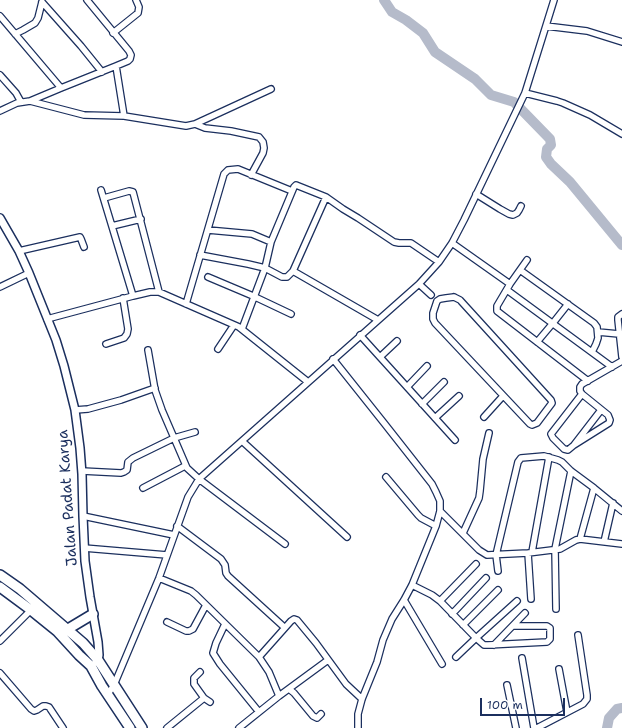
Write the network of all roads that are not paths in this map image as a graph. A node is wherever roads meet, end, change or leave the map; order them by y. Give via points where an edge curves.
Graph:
1 (87, 0) edge
2 (136, 0) edge
3 (554, 0) edge
4 (0, 16) edge
5 (546, 26) junction
6 (114, 33) junction
7 (15, 34) junction
8 (622, 42) edge
9 (116, 66) junction
10 (102, 72) junction
11 (0, 75) edge
12 (61, 88) junction
13 (271, 89) dead end
14 (524, 95) junction
15 (30, 101) junction
16 (21, 102) junction
17 (0, 111) edge
18 (124, 116) junction
19 (195, 124) junction
20 (622, 134) edge
21 (251, 175) junction
22 (101, 190) dead end
23 (292, 191) junction
24 (476, 194) junction
25 (326, 197) junction
26 (104, 198) junction
27 (521, 206) dead end
28 (0, 218) edge
29 (141, 219) junction
30 (112, 226) junction
31 (208, 230) junction
32 (271, 242) junction
33 (452, 243) junction
34 (84, 247) dead end
35 (19, 251) junction
36 (200, 255) junction
37 (527, 260) dead end
38 (439, 262) junction
39 (265, 268) junction
40 (520, 270) junction
41 (293, 271) junction
42 (29, 273) junction
43 (208, 277) dead end
44 (419, 284) junction
45 (0, 287) edge
46 (509, 287) junction
47 (159, 292) junction
48 (133, 296) junction
49 (253, 296) junction
50 (124, 298) junction
51 (434, 298) junction
52 (186, 304) junction
53 (568, 304) junction
54 (291, 314) dead end
55 (622, 314) edge
56 (47, 320) junction
57 (378, 320) junction
58 (553, 324) junction
59 (234, 325) junction
60 (242, 329) junction
61 (598, 332) junction
62 (619, 334) junction
63 (360, 335) junction
64 (397, 341) dead end
65 (536, 342) junction
66 (106, 344) dead end
67 (218, 349) dead end
68 (148, 350) dead end
69 (592, 352) junction
70 (380, 357) junction
71 (622, 357) edge
72 (333, 359) junction
73 (622, 361) edge
74 (427, 366) dead end
75 (612, 367) junction
76 (588, 381) junction
77 (308, 382) junction
78 (444, 382) dead end
79 (407, 387) junction
80 (155, 388) junction
81 (582, 394) junction
82 (459, 396) dead end
83 (503, 396) junction
84 (422, 404) junction
85 (75, 410) junction
86 (601, 410) junction
87 (484, 417) dead end
88 (435, 418) junction
89 (195, 432) dead end
90 (489, 433) dead end
91 (174, 438) junction
92 (455, 440) dead end
93 (242, 441) junction
94 (574, 445) junction
95 (549, 457) junction
96 (185, 466) junction
97 (571, 470) junction
98 (82, 471) junction
99 (386, 477) dead end
100 (199, 479) junction
101 (143, 488) dead end
102 (594, 488) junction
103 (612, 503) junction
104 (440, 511) junction
105 (622, 511) edge
106 (83, 516) junction
107 (177, 526) junction
108 (436, 526) junction
109 (463, 533) junction
110 (174, 534) junction
111 (347, 537) dead end
112 (580, 539) junction
113 (604, 542) junction
114 (286, 544) dead end
115 (622, 544) edge
116 (84, 548) junction
117 (555, 549) junction
118 (530, 553) junction
119 (167, 555) junction
120 (496, 555) junction
121 (476, 564) dead end
122 (498, 571) dead end
123 (0, 575) edge
124 (158, 578) junction
125 (486, 578) dead end
126 (412, 585) junction
127 (0, 587) edge
128 (498, 590) dead end
129 (404, 600) junction
130 (531, 600) dead end
131 (440, 601) junction
132 (517, 601) dead end
133 (206, 605) junction
134 (556, 609) dead end
135 (31, 610) junction
136 (525, 613) dead end
137 (93, 614) junction
138 (452, 614) junction
139 (167, 622) dead end
140 (225, 624) junction
141 (463, 625) junction
142 (512, 626) junction
143 (284, 628) junction
144 (63, 632) junction
145 (578, 635) dead end
146 (476, 638) junction
147 (0, 641) edge
148 (494, 645) junction
149 (259, 657) junction
150 (456, 657) dead end
151 (522, 658) dead end
152 (328, 660) junction
153 (95, 663) junction
154 (442, 664) dead end
155 (559, 669) dead end
156 (200, 672) dead end
157 (0, 673) edge
158 (506, 685) dead end
159 (114, 686) junction
160 (289, 689) junction
161 (108, 694) junction
162 (279, 696) junction
163 (204, 698) junction
164 (362, 698) junction
165 (210, 702) dead end
166 (259, 712) junction
167 (567, 712) junction
168 (321, 714) dead end
169 (63, 728) edge
170 (130, 728) edge
171 (142, 728) edge
172 (167, 728) edge
173 (239, 728) edge
174 (358, 728) edge
175 (516, 728) edge
176 (538, 728) edge

1 - 6 street
2 - 6 street via 138,13
3 - 5 street
4 - 7 street
5 - 8 street via 587,32
5 - 14 street
6 - 9 street via 130,55 128,61
7 - 10 street via 35,23 42,2
7 - 12 street
9 - 10 street
9 - 18 street
10 - 12 street
11 - 16 street
12 - 15 street
13 - 19 street
14 - 20 street via 563,103
14 - 24 street
15 - 16 street
15 - 18 street via 84,115
16 - 17 street
18 - 19 street via 182,126
19 - 21 street via 259,137 263,142 263,153
21 - 23 street
21 - 31 street via 238,169 228,170 224,174
22 - 26 street
23 - 25 street via 298,186
23 - 32 street
24 - 27 street via 509,214 517,213
24 - 33 street
25 - 38 street via 394,242 408,242
25 - 41 street
26 - 29 street via 131,191 135,195
26 - 30 street
28 - 35 street, Jalan Padat Karya
29 - 30 street
29 - 47 street
30 - 48 street
31 - 32 street via 252,234
31 - 36 street
32 - 39 street
33 - 38 street
33 - 46 street
34 - 35 street via 80,237
35 - 42 street, Jalan Padat Karya
36 - 39 street
36 - 52 street
37 - 40 street
38 - 44 street
39 - 41 street via 285,278
39 - 49 street
40 - 46 street
40 - 53 street
41 - 57 street
42 - 45 street
42 - 56 street, Jalan Padat Karya
43 - 49 street
44 - 51 street
44 - 57 street
46 - 58 street
46 - 65 street via 497,306 497,311
47 - 48 street
47 - 52 street
48 - 50 street
49 - 54 street
49 - 60 street
50 - 56 street
50 - 66 street via 127,334 124,338
51 - 83 street via 435,323
51 - 83 street via 454,297 460,300 552,402 537,423 532,425
52 - 59 street
53 - 58 street
53 - 61 street via 594,322
55 - 62 street via 618,317
56 - 85 street, Jalan Padat Karya via 60,352
57 - 63 street
58 - 65 street
58 - 69 street
59 - 60 street
59 - 67 street
60 - 77 street
61 - 62 street
61 - 69 street
62 - 71 street
63 - 70 street
63 - 72 street
64 - 70 street
65 - 76 street
68 - 80 street
69 - 75 street
70 - 79 street
72 - 77 street
72 - 104 street via 432,484 440,501
73 - 75 street
74 - 79 street
75 - 76 street
76 - 81 street via 580,387
77 - 93 street
78 - 84 street
79 - 84 street
80 - 85 street via 121,400
80 - 91 street
81 - 86 street
81 - 94 street via 551,434 564,449 568,450
82 - 88 street
83 - 87 street
84 - 88 street
85 - 98 street, Jalan Padat Karya
86 - 94 street
86 - 94 street via 610,418 609,422
88 - 92 street
89 - 91 street
90 - 109 street via 479,498
91 - 96 street
91 - 98 street via 130,460 124,472
93 - 100 street
93 - 111 street
95 - 97 street via 560,461
95 - 118 street
95 - 120 street via 519,460
96 - 100 street
96 - 101 street
97 - 102 street
97 - 117 street
98 - 106 street, Jalan Padat Karya
99 - 108 street via 421,518
100 - 107 street via 188,497
100 - 114 street
102 - 103 street
102 - 112 street
103 - 105 street
103 - 113 street
104 - 108 street
104 - 109 street
106 - 110 street
106 - 116 street, Jalan Padat Karya
107 - 110 street
107 - 143 street via 221,559 228,576
108 - 126 street
109 - 120 street via 483,553
110 - 119 street
112 - 113 street
112 - 117 street
113 - 115 street
116 - 119 street
116 - 137 street, Jalan Padat Karya
117 - 118 street
117 - 134 street
118 - 120 street
118 - 130 street
119 - 124 street
120 - 122 street
121 - 131 street
123 - 144 main road via 20,589
124 - 133 street via 191,591
124 - 159 street
125 - 138 street
126 - 129 street
126 - 131 street
127 - 135 main road
128 - 141 street
129 - 154 street
129 - 164 street via 383,640
131 - 138 street
132 - 146 street
133 - 139 street via 190,631
133 - 140 street
135 - 144 main road
135 - 147 street
136 - 142 street
137 - 144 main road
137 - 153 street, Jalan Padat Karya via 99,655
138 - 141 street
140 - 149 street
140 - 166 street via 213,653
141 - 146 street
142 - 148 street
142 - 148 street via 547,626 550,628 550,639 547,642
143 - 149 street
143 - 152 street via 294,619 300,622
144 - 153 main road via 79,655
145 - 167 street via 587,699 583,704
146 - 148 street via 484,645
146 - 150 street
149 - 162 street via 269,672
151 - 176 street
152 - 160 street
152 - 164 street via 346,684
153 - 159 main road
153 - 161 main road
155 - 167 street
156 - 163 street via 194,678 194,684
157 - 169 street via 31,709 48,707
158 - 175 street
159 - 161 street
159 - 171 main road
160 - 162 street
160 - 168 street via 313,716 317,718
161 - 170 main road
162 - 166 street
163 - 165 street
163 - 172 street
164 - 174 street
166 - 173 street
167 - 176 street

